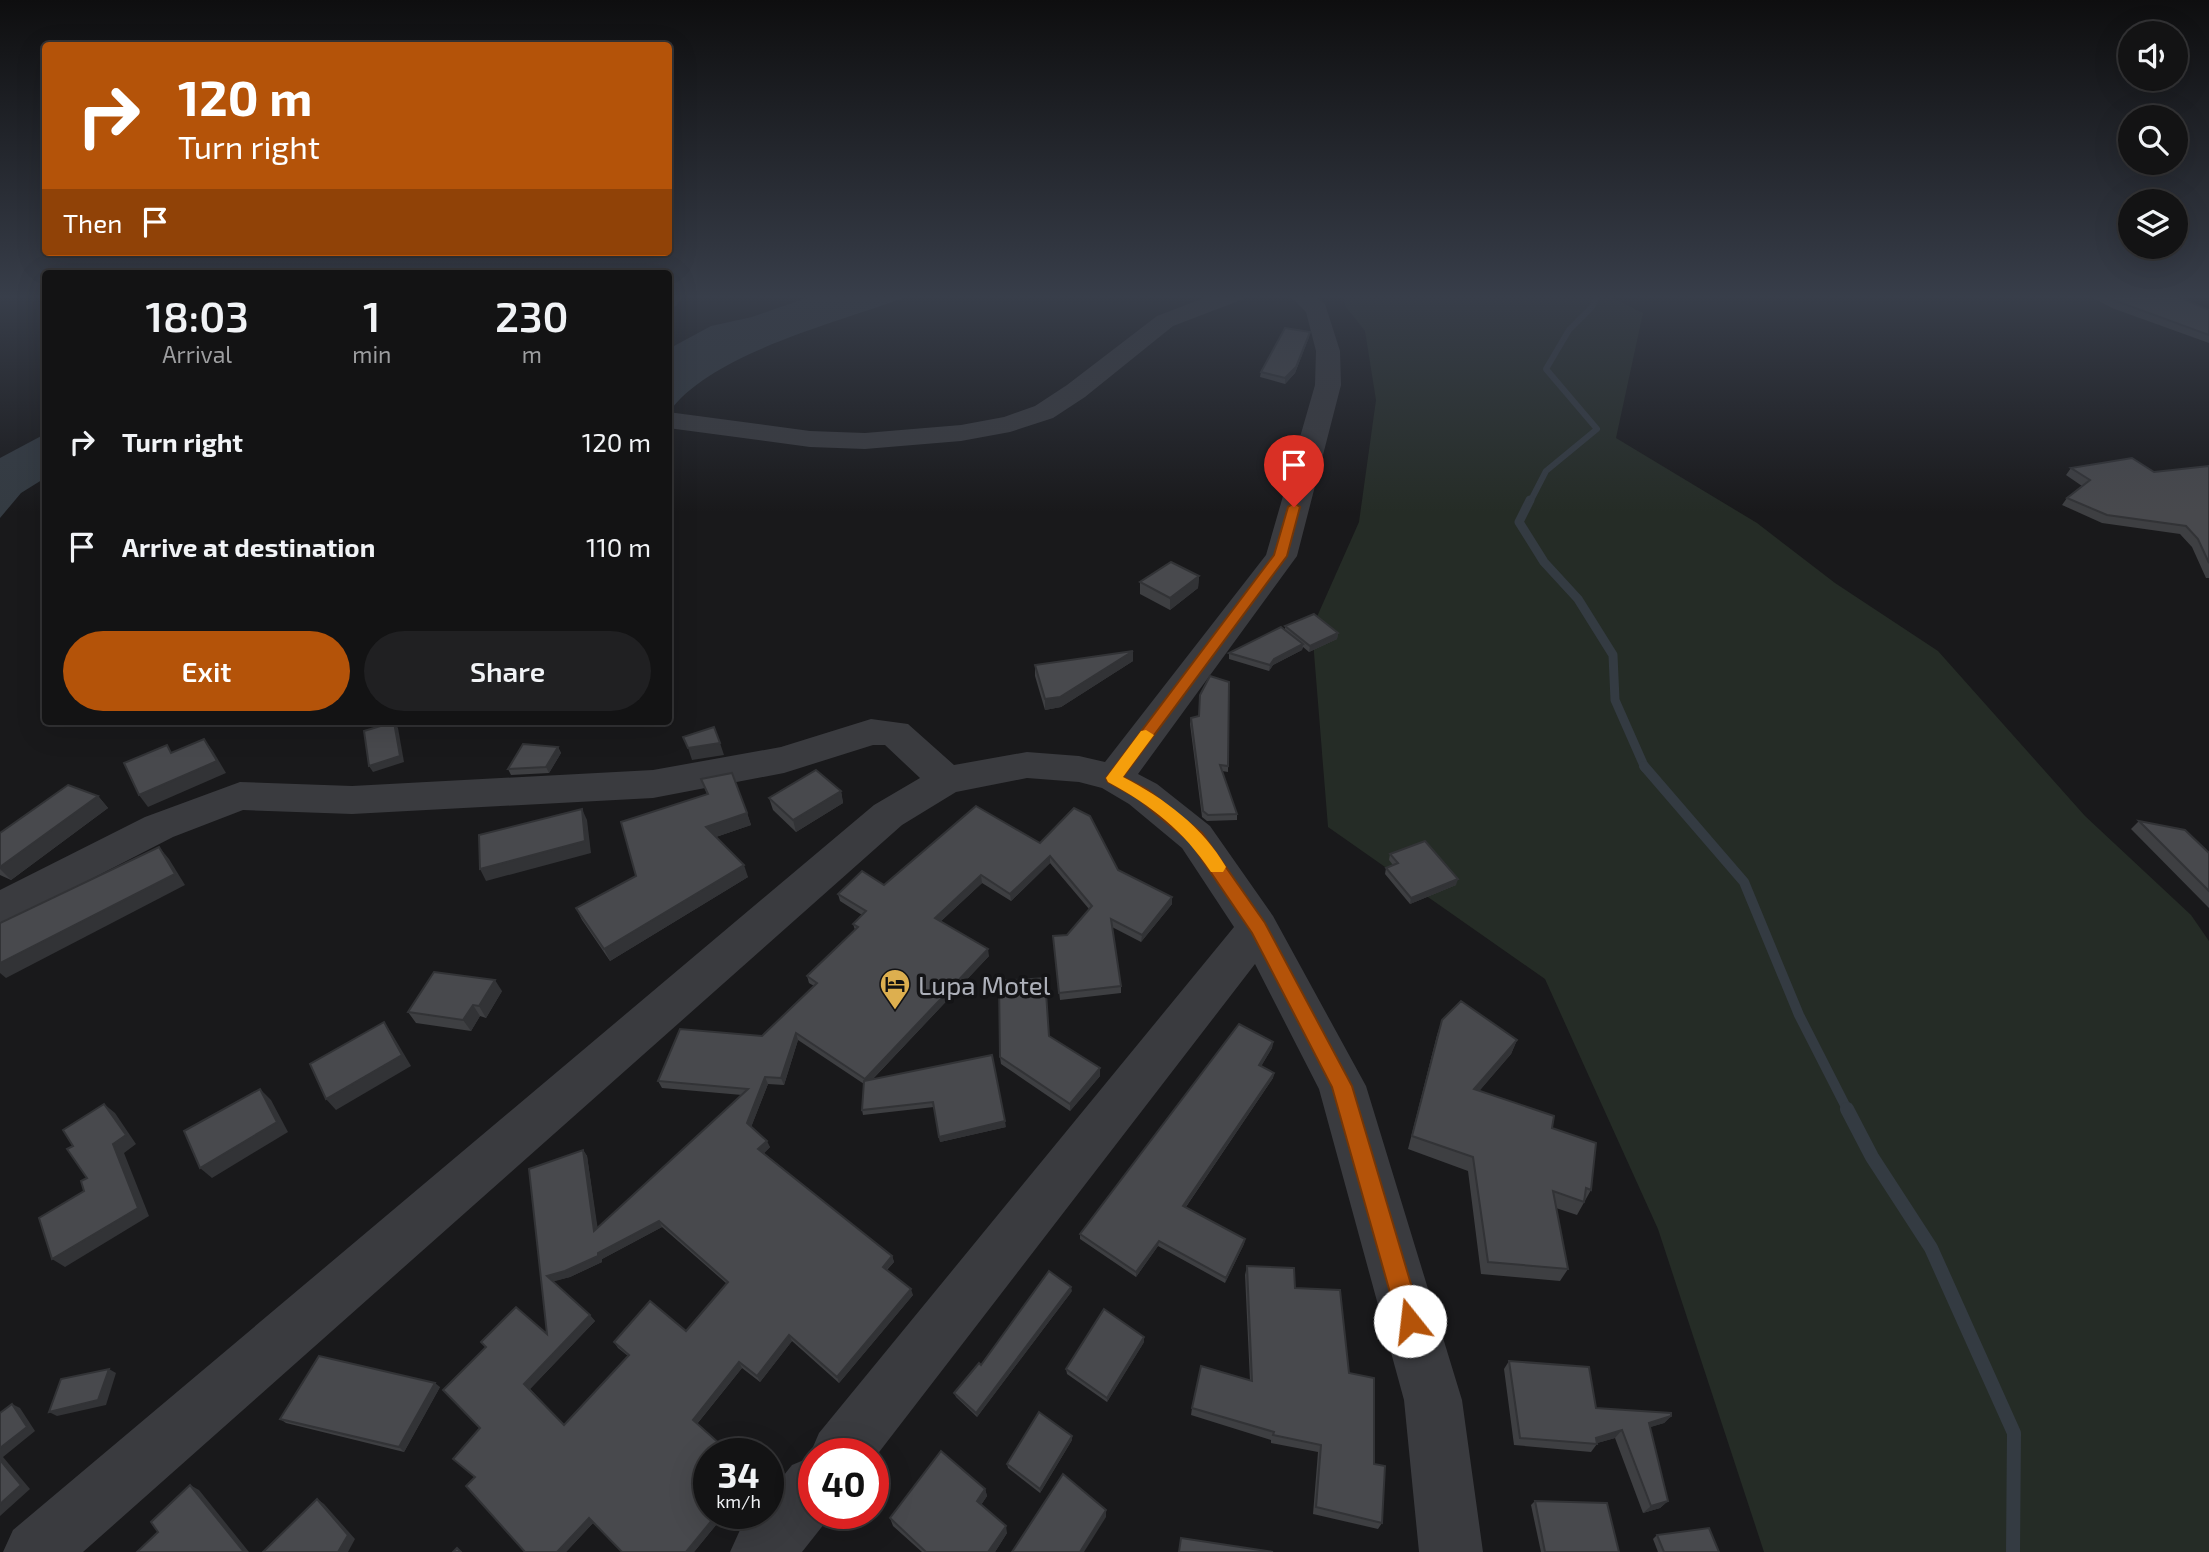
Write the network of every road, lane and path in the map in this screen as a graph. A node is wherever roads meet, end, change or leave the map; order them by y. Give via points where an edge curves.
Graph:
1 (1106, 367) edge
2 (1328, 367) edge
3 (672, 420) edge
4 (1114, 778) junction
5 (946, 780) junction
6 (0, 910) edge
7 (1258, 928) junction
8 (853, 1438) edge
9 (798, 1507) edge
10 (34, 1552) edge
11 (762, 1552) edge
12 (1451, 1552) edge

1 - 3 street via 1044,412 961,433 865,441 810,439
2 - 4 street via 1328,385 1281,556
4 - 5 street via 1079,769 1027,765
4 - 7 street via 1143,794 1196,837
5 - 6 street via 895,733 871,732 784,760 653,784 352,800 240,796 159,827
5 - 10 street via 888,815
7 - 8 street
7 - 12 street via 1342,1086 1433,1400
9 - 11 street

